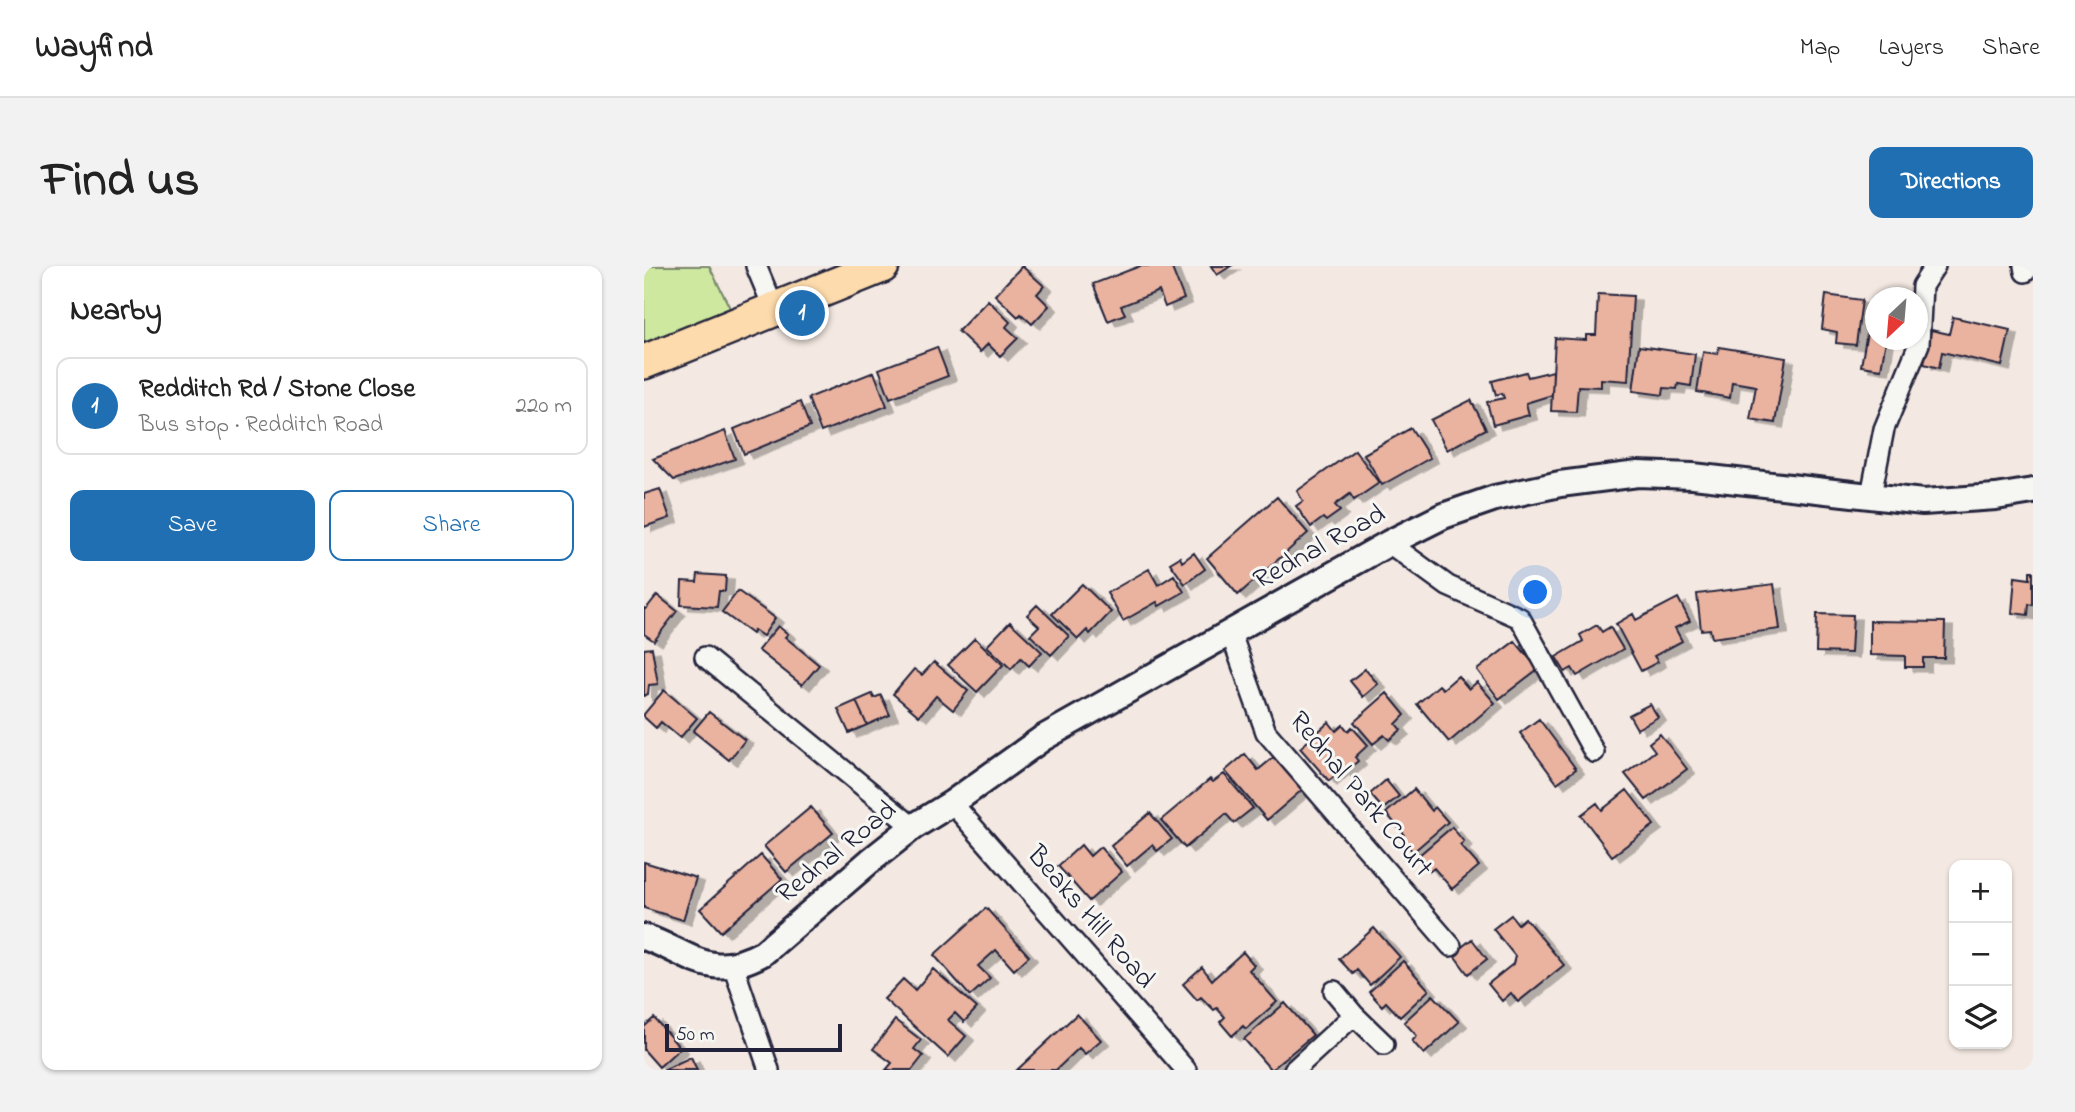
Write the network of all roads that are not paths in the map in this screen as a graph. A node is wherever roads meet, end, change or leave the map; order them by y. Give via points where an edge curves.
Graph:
1 (757, 266) edge
2 (882, 266) edge
3 (1935, 266) edge
4 (774, 309) junction
5 (644, 362) edge
6 (2033, 491) edge
7 (1871, 495) junction
8 (1388, 543) junction
9 (1230, 631) junction
10 (705, 657) dead end
11 (1594, 752) dead end
12 (952, 803) junction
13 (913, 827) junction
14 (644, 937) edge
15 (1451, 946) dead end
16 (733, 965) junction
17 (1334, 991) dead end
18 (1354, 1016) junction
19 (1384, 1044) dead end
20 (769, 1070) edge
21 (1186, 1070) edge
22 (1294, 1070) edge

1 - 4 street
2 - 4 highway
3 - 7 street via 1922,286 1919,344 1884,429
4 - 5 highway
6 - 7 street, Rednal Road via 1923,502
7 - 8 street, Rednal Road via 1638,474 1495,498 1443,516
8 - 9 street, Rednal Road
8 - 11 street via 1448,586 1520,618
9 - 12 street, Rednal Road via 1043,738
9 - 15 street, Rednal Park Court via 1265,732
10 - 13 street
12 - 13 street, Rednal Road
12 - 21 street, Beaks Hill Road
13 - 16 street, Rednal Road via 763,953
14 - 16 street via 706,965
16 - 20 street
17 - 18 street
18 - 19 street
18 - 22 street

